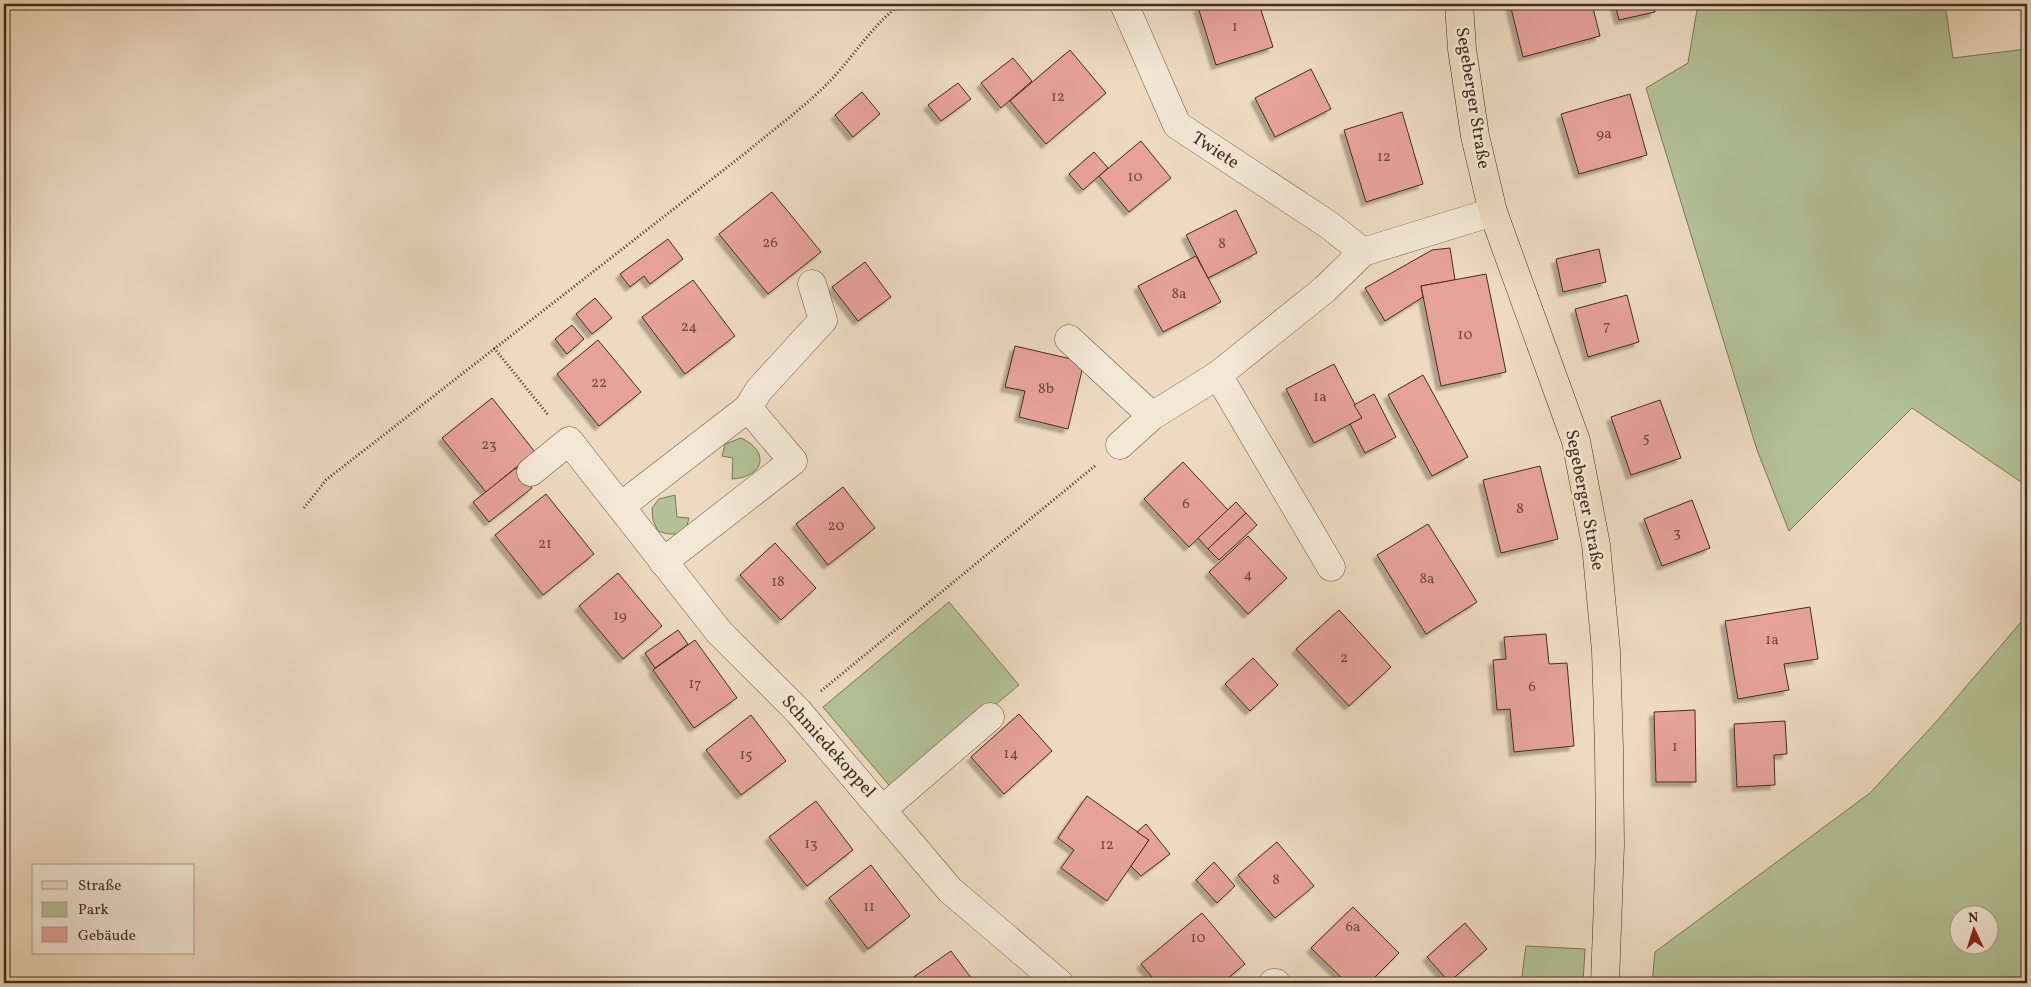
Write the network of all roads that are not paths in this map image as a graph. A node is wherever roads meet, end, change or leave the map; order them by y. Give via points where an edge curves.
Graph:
1 (1124, 4) edge
2 (1460, 4) edge
3 (1493, 212) junction
4 (1363, 252) junction
5 (812, 284) dead end
6 (1069, 339) dead end
7 (1218, 376) junction
8 (748, 408) junction
9 (1152, 416) junction
10 (1120, 445) road end
11 (531, 472) dead end
12 (617, 501) junction
13 (663, 562) junction
14 (1331, 567) dead end
15 (990, 717) dead end
16 (883, 809) junction
17 (1058, 983) edge
18 (1605, 983) edge

1 - 4 street, Twiete via 1177,125 1329,225
2 - 3 main road, Segeberger Straße via 1462,49 1474,136
3 - 4 street
3 - 18 main road, Segeberger Straße via 1576,441 1596,545 1606,651 1609,748 1610,845
4 - 7 street via 1326,289
5 - 8 street via 823,320 759,390
6 - 9 street
7 - 9 street
7 - 14 street
8 - 12 street
8 - 13 street via 793,461
9 - 10 street
11 - 12 street, Schmiedekoppel via 569,441
12 - 13 street, Schmiedekoppel
13 - 16 street, Schmiedekoppel via 719,632 798,711
15 - 16 street
16 - 17 street, Schmiedekoppel via 950,890

